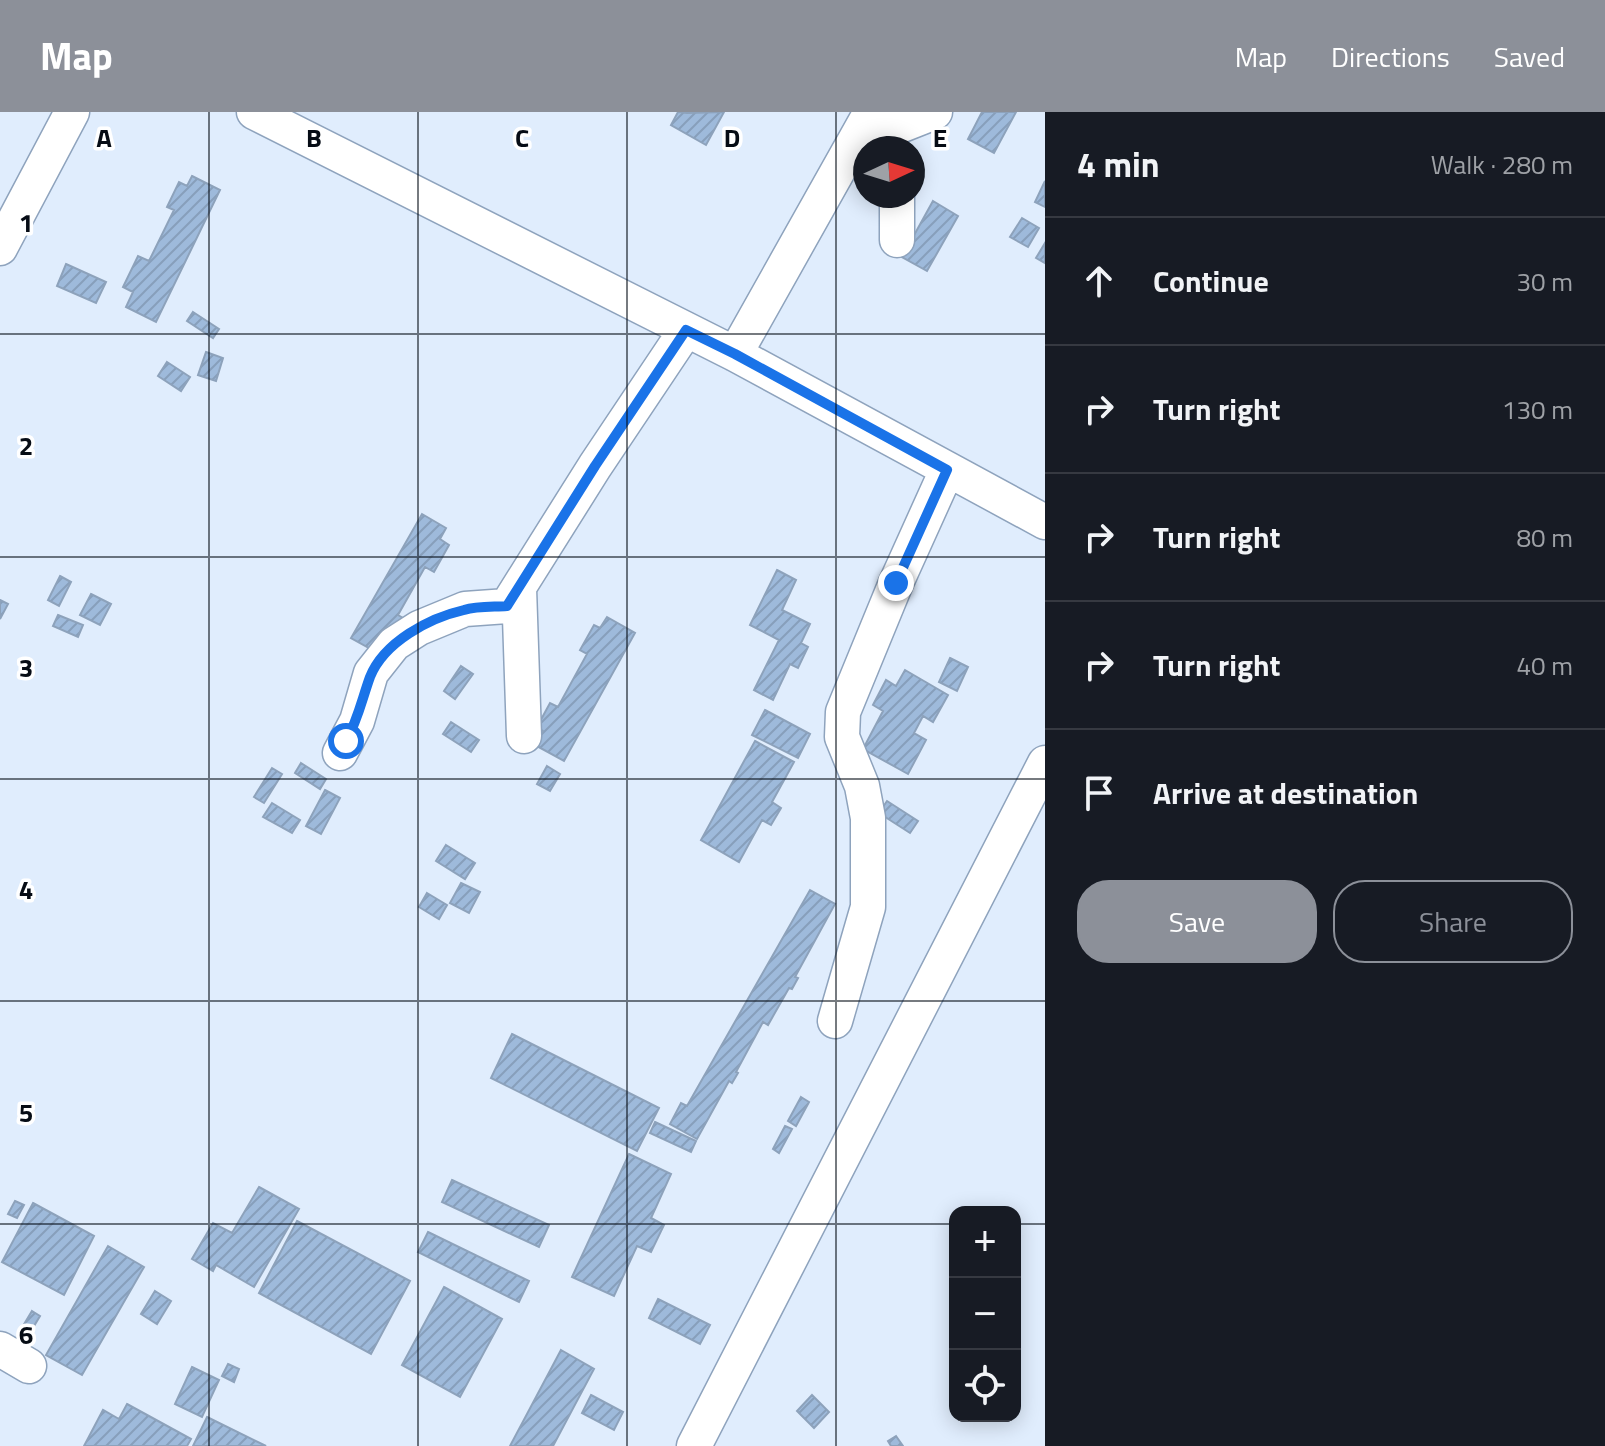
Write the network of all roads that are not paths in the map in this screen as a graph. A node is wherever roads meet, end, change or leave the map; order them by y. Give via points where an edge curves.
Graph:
1 (72, 112) edge
2 (254, 112) edge
3 (935, 112) edge
4 (884, 127) edge
5 (897, 208) edge
6 (897, 240) dead end
7 (0, 248) edge
8 (686, 330) junction
9 (735, 354) junction
10 (947, 470) junction
11 (1045, 522) edge
12 (519, 588) junction
13 (524, 736) dead end
14 (340, 753) dead end
15 (1045, 763) edge
16 (835, 1021) dead end
17 (694, 1446) edge

1 - 7 street
2 - 8 street
3 - 4 street
4 - 9 street
5 - 6 street
8 - 9 street
8 - 12 street
9 - 10 street
10 - 11 street
10 - 16 street via 843,712 842,737 862,786 868,818 868,907
12 - 13 street
12 - 14 street via 507,606 465,609 394,644 371,673 357,721
15 - 17 street

